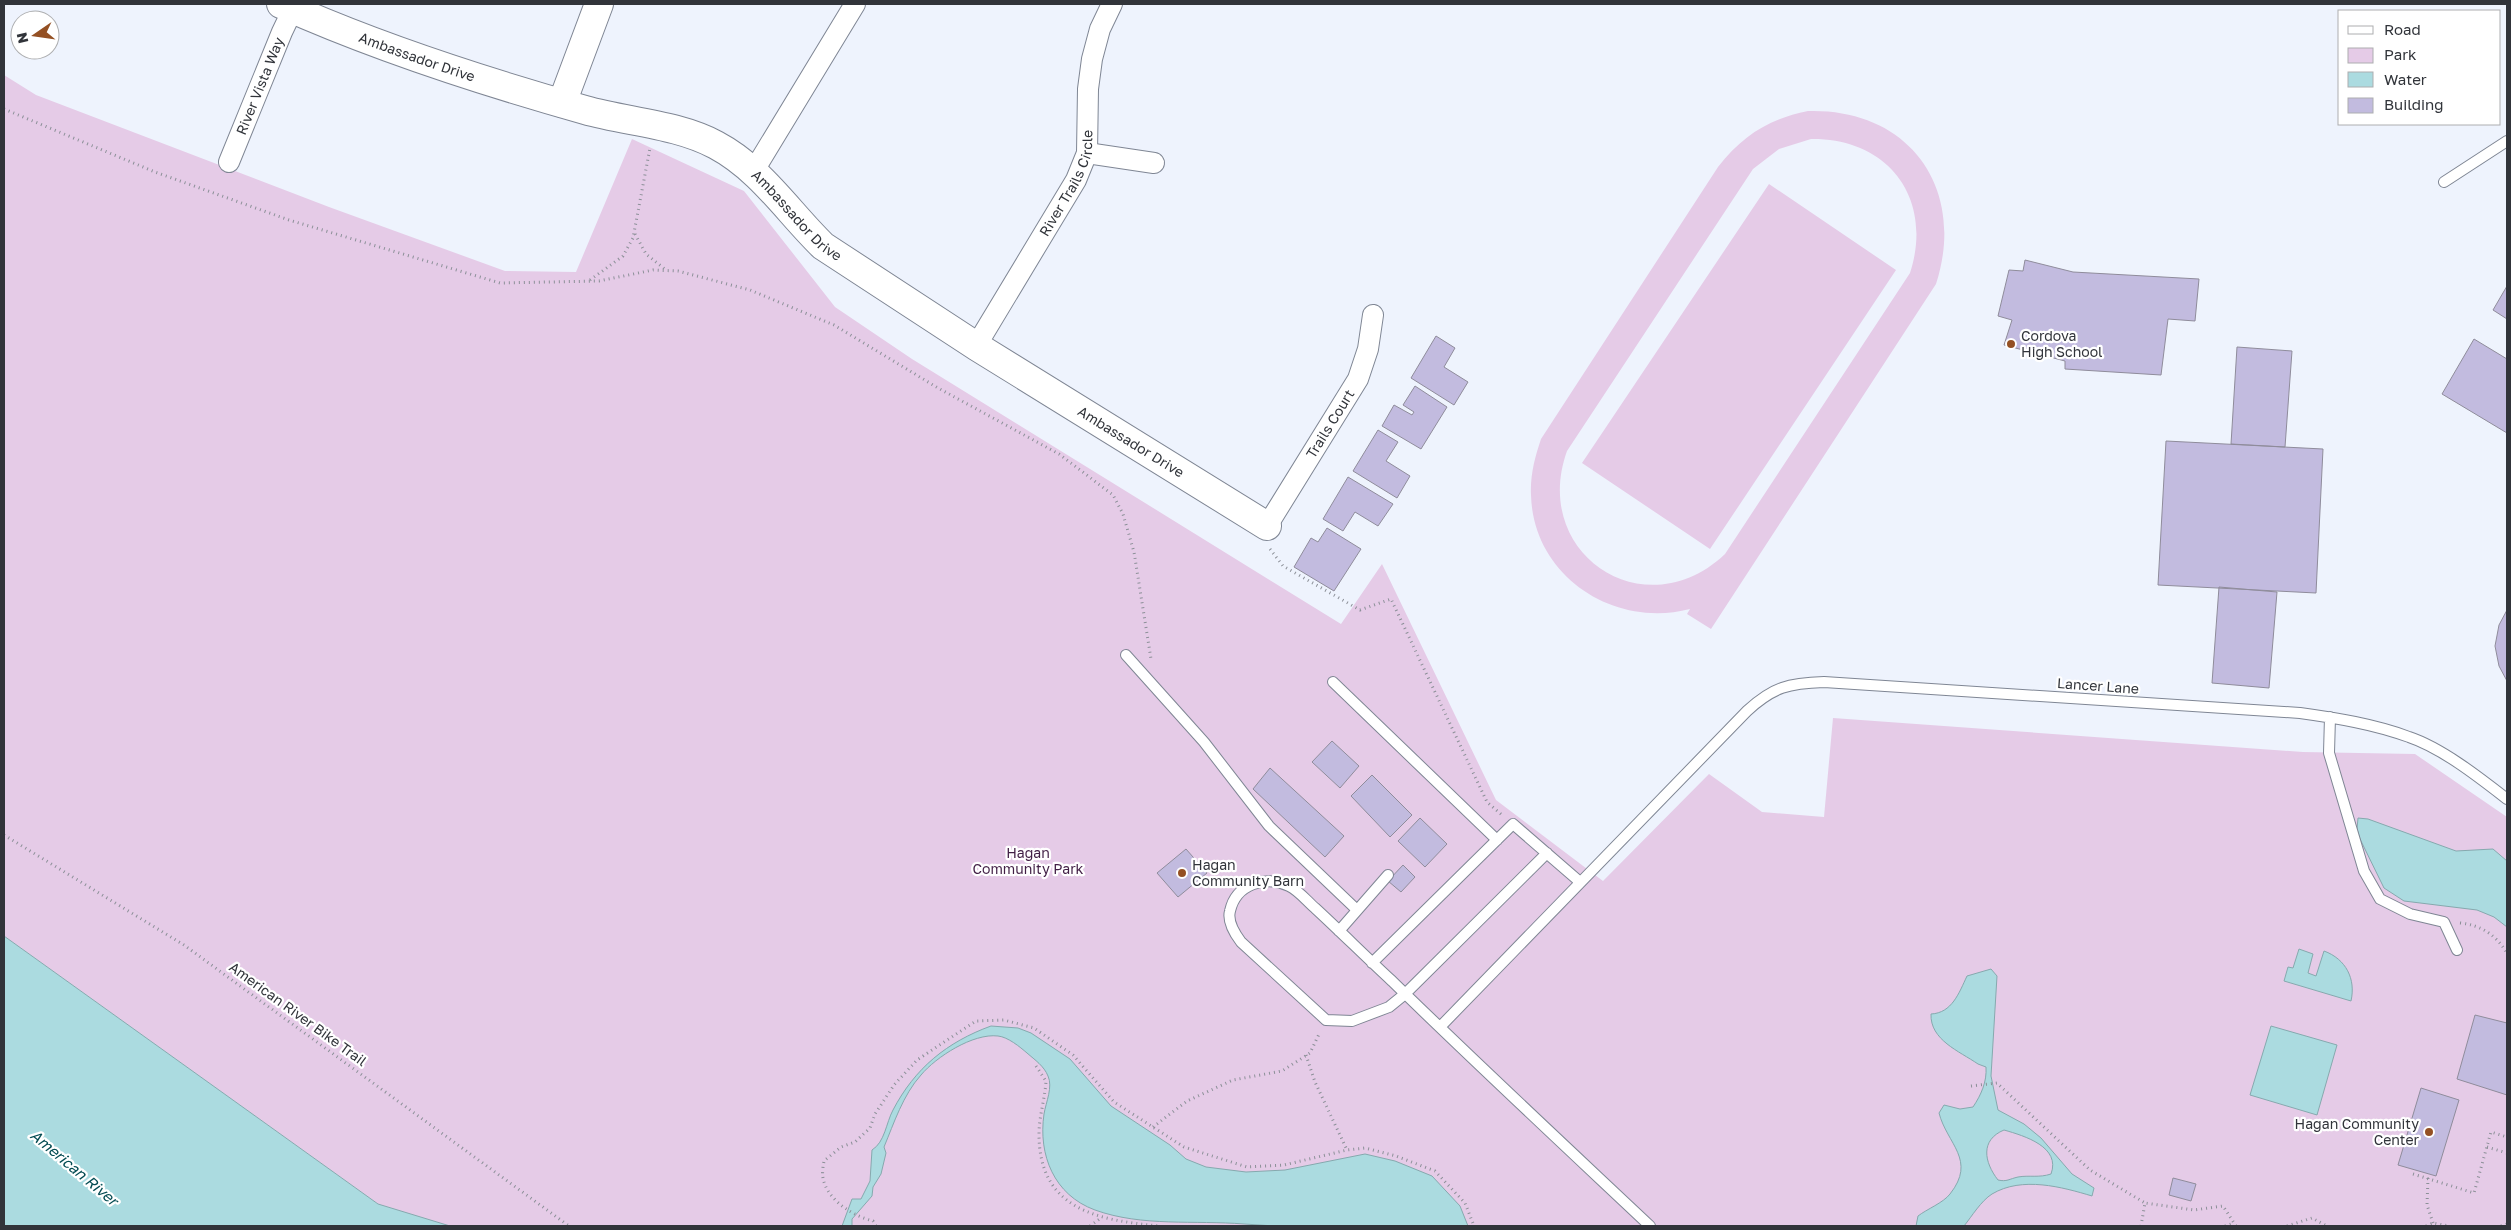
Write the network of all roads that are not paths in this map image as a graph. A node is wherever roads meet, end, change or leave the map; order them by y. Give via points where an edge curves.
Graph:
1 (599, 4) edge
2 (855, 4) edge
3 (1112, 4) edge
4 (287, 6) edge
5 (562, 103) junction
6 (2507, 141) edge
7 (1087, 153) junction
8 (229, 162) dead end
9 (1154, 163) dead end
10 (753, 172) junction
11 (2444, 182) dead end
12 (1373, 315) dead end
13 (976, 346) junction
14 (1267, 526) joint
15 (1126, 655) dead end
16 (1333, 682) dead end
17 (2330, 717) junction
18 (2507, 799) edge
19 (1497, 840) junction
20 (1548, 853) junction
21 (1388, 875) dead end
22 (1580, 882) junction
23 (1357, 910) junction
24 (1339, 931) junction
25 (2457, 950) dead end
26 (1372, 962) junction
27 (1405, 994) junction
28 (1440, 1027) junction
29 (1650, 1226) edge

1 - 5 street
2 - 10 street
3 - 7 street, River Trails Circle via 1092,59
4 - 5 street, Ambassador Drive via 462,73
4 - 8 street, River Vista Way via 282,32
5 - 10 street, Ambassador Drive via 697,137 716,145
6 - 11 lane
7 - 9 street
7 - 13 street, River Trails Circle via 1076,180
10 - 13 street, Ambassador Drive via 823,246
12 - 14 street, Trails Court via 1368,350 1358,379
13 - 14 street, Ambassador Drive
15 - 23 lane via 1204,742 1269,826
16 - 19 lane
17 - 18 lane, Lancer Lane via 2410,737 2443,755
17 - 22 lane, Lancer Lane via 1824,682 1783,686 1763,696
17 - 25 lane via 2329,753 2364,871 2380,899 2410,914 2444,922
19 - 20 lane via 1513,824
19 - 26 lane
20 - 22 lane
20 - 27 lane
21 - 23 lane
22 - 28 lane, Lancer Lane
23 - 24 lane
24 - 26 lane
24 - 27 lane via 1292,887 1276,881 1260,881 1238,892 1231,904 1229,915 1241,942 1326,1020 1352,1022 1389,1007
26 - 27 lane
27 - 28 lane
28 - 29 lane

